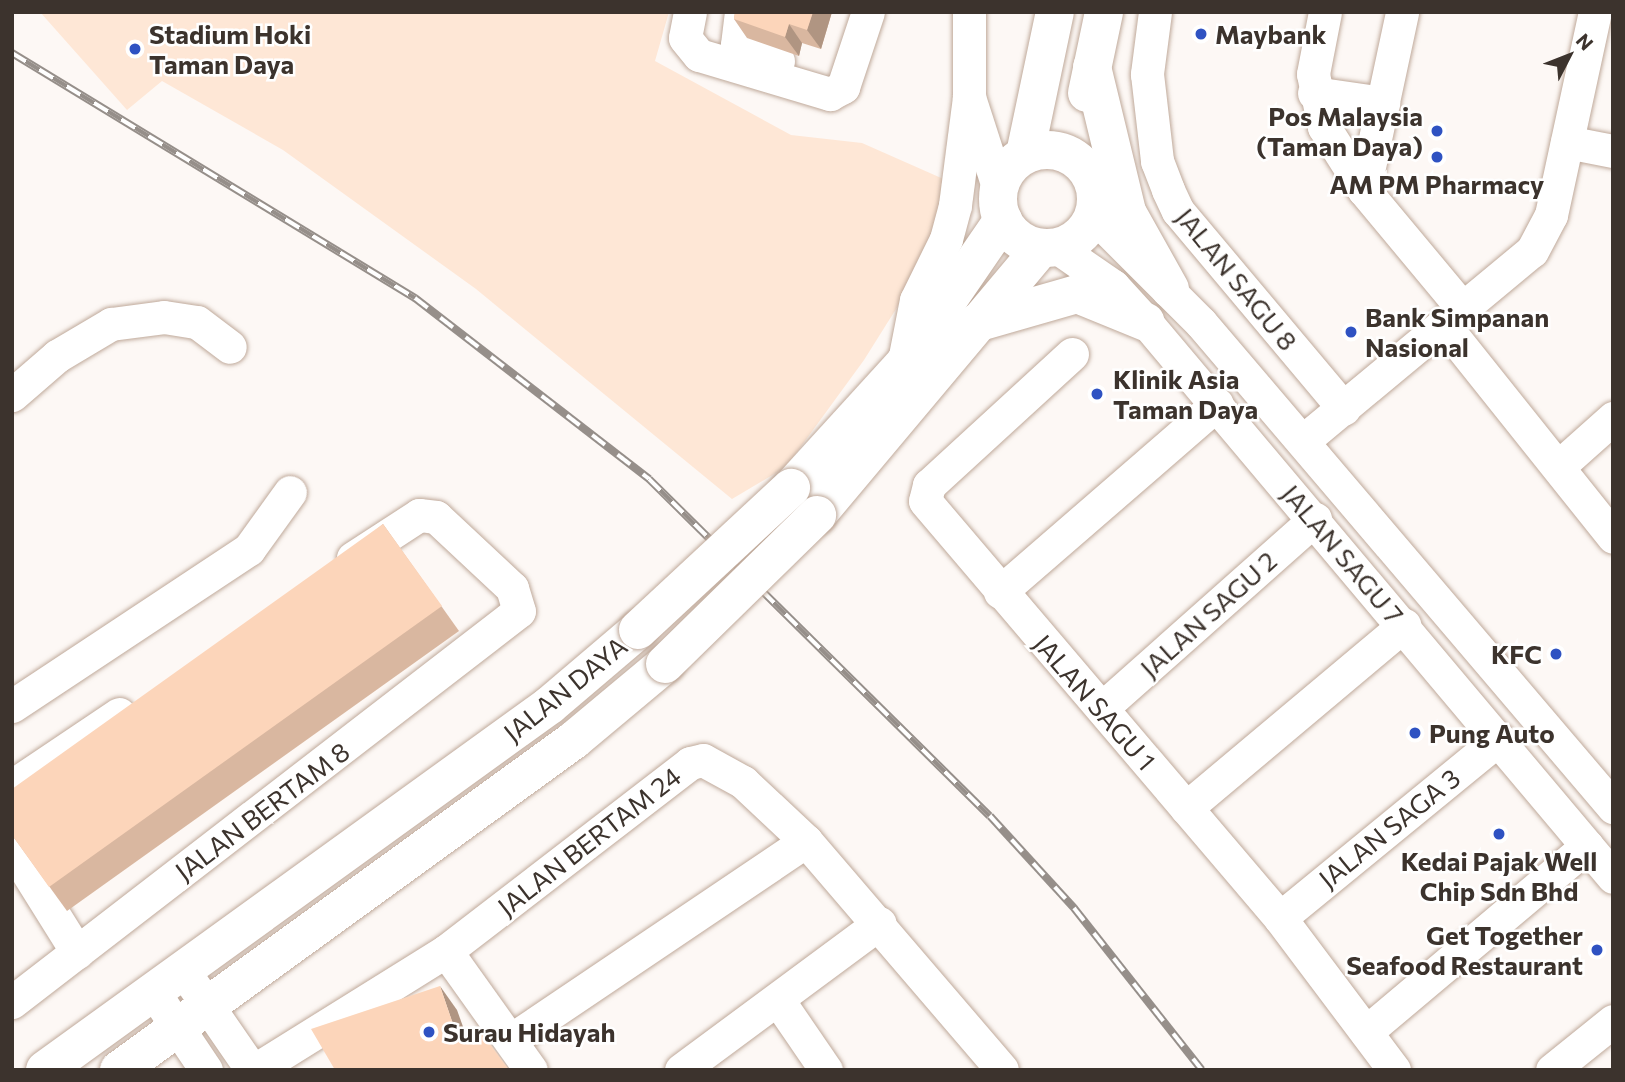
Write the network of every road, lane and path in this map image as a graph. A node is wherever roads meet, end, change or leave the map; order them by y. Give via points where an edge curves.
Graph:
1 (690, 12) edge
2 (741, 12) edge
3 (868, 12) edge
4 (968, 12) edge
5 (1055, 12) edge
6 (1104, 12) edge
7 (1155, 12) edge
8 (1325, 12) edge
9 (1402, 12) edge
10 (1595, 12) edge
11 (1092, 67) junction
12 (845, 78) junction
13 (1314, 93) junction
14 (969, 97) junction
15 (1383, 103) junction
16 (1567, 142) junction
17 (1613, 151) edge
18 (1026, 155) junction
19 (1073, 157) junction
20 (1364, 190) junction
21 (1001, 205) junction
22 (1094, 216) junction
23 (1049, 248) junction
24 (1170, 289) junction
25 (1453, 317) junction
26 (1146, 322) junction
27 (976, 323) junction
28 (230, 347) dead end
29 (1072, 354) dead end
30 (904, 364) junction
31 (12, 395) edge
32 (1217, 404) junction
33 (1344, 409) junction
34 (1613, 418) edge
35 (1304, 440) junction
36 (1558, 467) junction
37 (290, 492) dead end
38 (1315, 519) junction
39 (1613, 537) edge
40 (330, 573) edge
41 (1000, 592) junction
42 (1404, 625) junction
43 (149, 695) edge
44 (12, 706) edge
45 (1102, 708) junction
46 (1499, 739) junction
47 (12, 786) edge
48 (1613, 807) edge
49 (1186, 808) junction
50 (806, 841) junction
51 (1587, 846) junction
52 (12, 848) edge
53 (1613, 877) edge
54 (1280, 918) junction
55 (880, 923) junction
56 (446, 951) junction
57 (77, 952) junction
58 (168, 980) junction
59 (14, 996) edge
60 (778, 1000) junction
61 (192, 1015) junction
62 (1613, 1021) edge
63 (1366, 1032) junction
64 (511, 1040) junction
65 (45, 1070) edge
66 (119, 1070) edge
67 (206, 1070) edge
68 (254, 1070) edge
69 (531, 1070) edge
70 (681, 1070) edge
71 (826, 1070) edge
72 (1002, 1070) edge
73 (1394, 1070) edge
74 (1552, 1070) edge

1 - 12 street via 685,38 699,55 814,93 838,92
2 - 12 street via 735,34 749,54
3 - 12 street
4 - 14 street
5 - 18 main road
6 - 11 main road
7 - 33 street, JALAN SAGU 8 via 1147,74 1157,161 1167,190
8 - 13 street
9 - 15 street
10 - 16 street
11 - 19 main road
11 - 24 main road via 1127,212
13 - 15 street
13 - 20 street via 1324,127
14 - 21 street
14 - 30 street via 947,239 916,300
15 - 20 street
16 - 17 street
16 - 25 street via 1551,215 1532,251
18 - 19 main road via 1057,150
18 - 21 main road via 1004,175
19 - 22 main road via 1094,183
20 - 25 street
21 - 23 main road via 1025,243
21 - 30 main road, JALAN DAYA
22 - 23 main road via 1086,231
22 - 24 street, JALAN SAGU 7
23 - 26 street, JALAN SAGU 7 via 1113,286
23 - 27 main road, JALAN DAYA
24 - 35 street, JALAN SAGU 7
25 - 33 street
25 - 36 street
26 - 27 main road via 1077,294
26 - 32 street, JALAN SAGU 7
27 - 61 main road, JALAN DAYA, bridge via 817,515 665,664 574,740
28 - 31 street via 197,322 164,317 111,324 57,356
29 - 41 street, JALAN SAGU 1 via 925,492 929,510
30 - 58 main road, JALAN DAYA, bridge via 791,488 550,705
32 - 38 street, JALAN SAGU 7
32 - 41 street
33 - 35 street
34 - 36 street
35 - 48 street, JALAN SAGU 7
36 - 39 street
37 - 44 street via 248,549
38 - 42 street, JALAN SAGU 7
38 - 45 street, JALAN SAGU 2
40 - 57 street, JALAN BERTAM 8 via 428,515 517,595 513,620
41 - 45 street, JALAN SAGU 1
42 - 46 street, JALAN SAGU 7
42 - 49 street
43 - 47 street
45 - 49 street, JALAN SAGU 1
46 - 51 street, JALAN SAGU 7
46 - 54 street, JALAN SAGA 3
49 - 54 street, JALAN SAGU 1
50 - 55 street, JALAN BERTAM 24
50 - 56 street, JALAN BERTAM 24 via 743,782 715,764 690,763
50 - 64 street
51 - 53 street, JALAN SAGU 7
51 - 63 street
52 - 57 street
54 - 63 street, JALAN SAGU 1
55 - 60 street
55 - 72 street, JALAN BERTAM 24
56 - 64 street
56 - 68 street, JALAN BERTAM 24
57 - 59 street, JALAN BERTAM 8
58 - 61 street
58 - 65 main road, JALAN DAYA
60 - 70 street
60 - 71 street
61 - 66 main road, JALAN DAYA
61 - 67 street
61 - 68 street
62 - 74 street
63 - 73 street, JALAN SAGU 1
64 - 69 street

